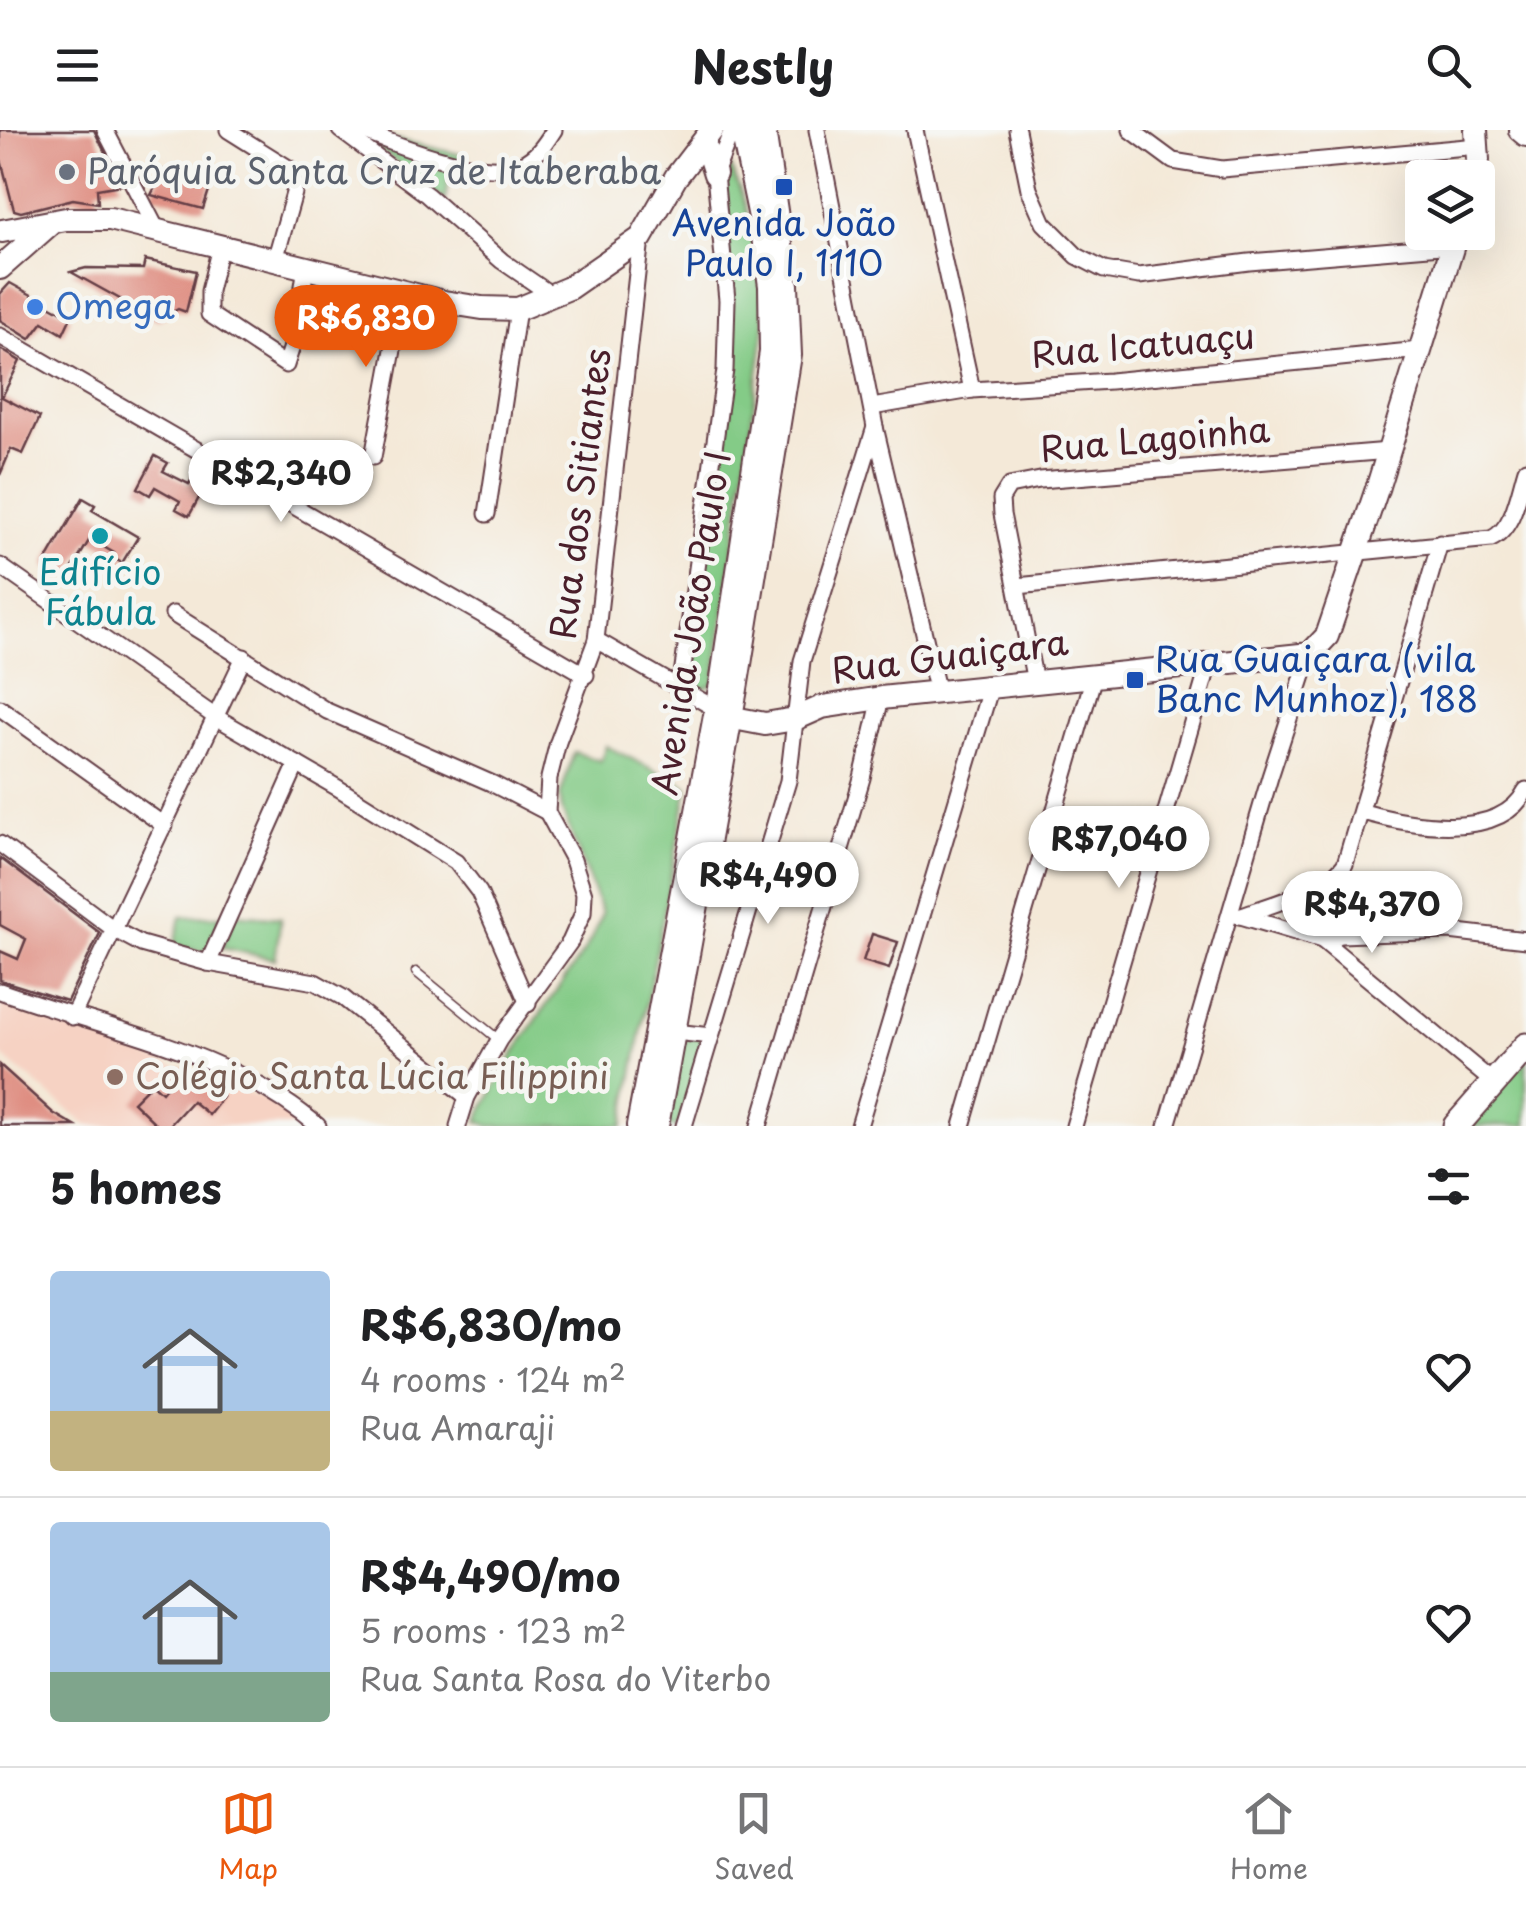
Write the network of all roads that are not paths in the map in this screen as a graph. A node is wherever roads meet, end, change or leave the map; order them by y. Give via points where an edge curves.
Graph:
1 (106, 130) edge
2 (228, 130) edge
3 (340, 130) edge
4 (360, 130) edge
5 (554, 130) edge
6 (712, 130) edge
7 (732, 130) edge
8 (742, 130) edge
9 (764, 130) edge
10 (817, 130) edge
11 (915, 130) edge
12 (1017, 130) edge
13 (1131, 130) edge
14 (1477, 138) edge
15 (694, 140) edge
16 (715, 174) junction
17 (54, 221) junction
18 (1, 228) edge
19 (158, 232) junction
20 (642, 238) junction
21 (1405, 245) edge
22 (220, 247) junction
23 (1451, 250) edge
24 (274, 260) junction
25 (0, 268) edge
26 (306, 268) junction
27 (404, 292) junction
28 (553, 296) junction
29 (518, 309) junction
30 (0, 336) edge
31 (1420, 350) junction
32 (972, 390) junction
33 (872, 407) junction
34 (875, 427) junction
35 (1389, 451) junction
36 (373, 456) dead end
37 (1526, 469) edge
38 (487, 514) dead end
39 (1440, 543) junction
40 (1355, 551) junction
41 (0, 566) edge
42 (1016, 586) junction
43 (173, 614) dead end
44 (596, 640) junction
45 (1310, 654) junction
46 (244, 657) junction
47 (1206, 664) junction
48 (586, 675) junction
49 (1094, 676) junction
50 (1035, 682) junction
51 (991, 686) junction
52 (680, 690) junction
53 (938, 693) junction
54 (880, 698) junction
55 (0, 708) edge
56 (724, 712) junction
57 (214, 716) junction
58 (795, 719) junction
59 (297, 764) junction
60 (1526, 790) edge
61 (547, 812) junction
62 (1363, 812) junction
63 (165, 826) junction
64 (0, 844) edge
65 (1234, 915) junction
66 (115, 930) junction
67 (1322, 940) junction
68 (1526, 940) edge
69 (208, 963) junction
70 (416, 972) dead end
71 (0, 992) edge
72 (528, 1004) junction
73 (72, 1017) junction
74 (675, 1032) junction
75 (711, 1036) junction
76 (499, 1040) junction
77 (1526, 1046) edge
78 (1494, 1084) junction
79 (467, 1097) junction
80 (318, 1126) edge
81 (458, 1126) edge
82 (638, 1126) edge
83 (657, 1126) edge
84 (684, 1126) edge
85 (759, 1126) edge
86 (859, 1126) edge
87 (962, 1126) edge
88 (1074, 1126) edge
89 (1167, 1126) edge
90 (1456, 1126) edge

1 - 19 street
2 - 24 street via 295,172
3 - 28 street
4 - 5 street via 498,168 528,160
6 - 15 main road
7 - 16 street
8 - 56 main road, Avenida João Paulo I via 762,222 771,352
9 - 56 main road, Avenida João Paulo I via 788,285 790,355
10 - 33 street
11 - 32 street
12 - 21 street via 1028,188 1044,223 1076,256 1104,270 1139,276
13 - 14 street via 1173,162 1222,169
15 - 16 main road via 708,152
15 - 20 main road
16 - 52 street via 728,340
17 - 18 main road
17 - 19 main road via 94,217
17 - 25 main road
19 - 22 main road
20 - 28 main road
20 - 44 street, Rua dos Sitiantes
22 - 24 main road
22 - 26 street via 209,314 286,365
23 - 31 main road
24 - 26 main road
26 - 27 main road
27 - 29 main road via 463,306
27 - 36 street
28 - 29 main road
29 - 38 street
30 - 48 street
31 - 32 street, Rua Icatuaçu
31 - 35 main road
32 - 33 street, Rua Icatuaçu
33 - 34 street
34 - 53 street
34 - 58 street via 802,661
35 - 40 main road
35 - 42 street, Rua Lagoinha via 1010,486 1001,506
37 - 39 street via 1501,534
39 - 40 street
39 - 62 street
40 - 42 street
40 - 45 main road via 1327,636
41 - 57 street
42 - 50 street, Rua Lagoinha
43 - 46 street
44 - 48 street, Rua dos Sitiantes
44 - 52 street, Rua Guaiçara
45 - 47 main road, Rua Guaiçara
45 - 65 street
46 - 57 street
46 - 61 street via 327,712
47 - 49 main road, Rua Guaiçara
47 - 88 street
48 - 61 street, Rua dos Sitiantes via 551,767
49 - 50 main road, Rua Guaiçara
49 - 87 street
50 - 51 main road, Rua Guaiçara
51 - 53 main road, Rua Guaiçara
51 - 86 street
52 - 56 street, Rua Guaiçara
53 - 54 main road, Rua Guaiçara
54 - 58 main road, Rua Guaiçara via 822,707
54 - 85 street
55 - 63 street
56 - 58 main road, Rua Guaiçara via 765,724
56 - 74 main road, Avenida João Paulo I
56 - 82 main road, Avenida João Paulo I
57 - 59 street
57 - 63 street
58 - 75 street via 788,780
59 - 69 street
59 - 72 street via 456,862 479,892
60 - 62 street via 1512,812 1467,823 1430,825
61 - 72 street via 574,860 583,913
62 - 65 street via 1340,871 1291,898
63 - 66 street
64 - 66 street
65 - 67 street
65 - 89 street
66 - 69 street
66 - 73 street
67 - 68 street via 1449,931
67 - 78 street
69 - 79 street via 314,982
70 - 76 lane
71 - 73 street
72 - 76 street
73 - 80 street via 224,1066
74 - 75 street
74 - 83 main road, Avenida João Paulo I
75 - 84 street
76 - 79 street
77 - 78 main road
78 - 90 main road
79 - 81 street

